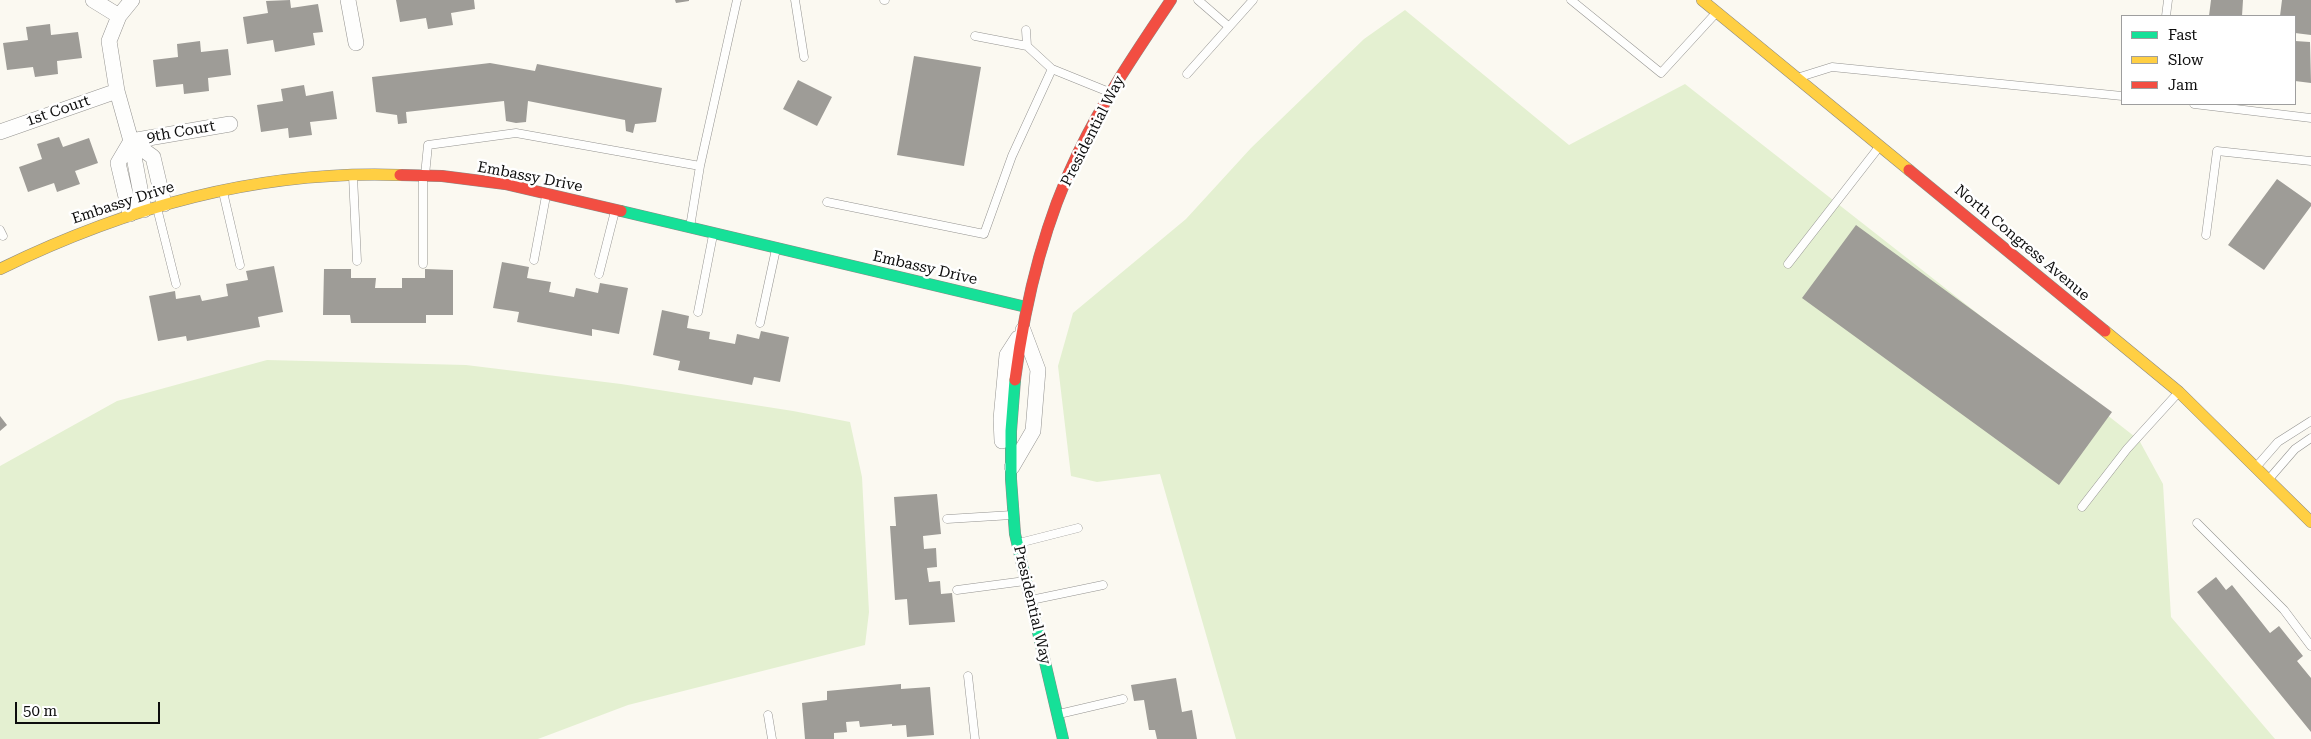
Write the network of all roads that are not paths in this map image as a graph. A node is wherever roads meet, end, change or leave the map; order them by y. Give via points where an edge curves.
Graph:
1 (93, 0) edge
2 (132, 0) edge
3 (348, 0) edge
4 (736, 0) edge
5 (794, 0) edge
6 (1198, 0) edge
7 (1253, 0) edge
8 (1571, 0) edge
9 (1702, 0) edge
10 (2168, 0) edge
11 (1168, 1) edge
12 (1716, 12) junction
13 (2166, 15) edge
14 (118, 16) junction
15 (1228, 26) junction
16 (1026, 30) dead end
17 (975, 36) dead end
18 (356, 44) dead end
19 (1027, 46) junction
20 (804, 57) dead end
21 (1052, 69) junction
22 (1188, 74) dead end
23 (1798, 78) junction
24 (117, 91) junction
25 (1110, 93) junction
26 (2121, 96) edge
27 (2202, 105) edge
28 (2311, 118) edge
29 (230, 124) dead end
30 (0, 132) edge
31 (131, 141) junction
32 (1880, 146) junction
33 (2311, 161) edge
34 (700, 166) junction
35 (353, 176) junction
36 (424, 177) junction
37 (223, 191) junction
38 (546, 194) junction
39 (827, 202) dead end
40 (149, 209) junction
41 (615, 210) junction
42 (690, 228) junction
43 (713, 234) junction
44 (2206, 235) dead end
45 (776, 248) junction
46 (534, 260) dead end
47 (357, 261) dead end
48 (423, 264) dead end
49 (1788, 264) dead end
50 (240, 265) dead end
51 (0, 269) edge
52 (599, 274) dead end
53 (176, 284) dead end
54 (1026, 307) junction
55 (698, 312) dead end
56 (760, 323) dead end
57 (1023, 330) junction
58 (2179, 392) junction
59 (2311, 421) edge
60 (2311, 438) edge
61 (2256, 467) junction
62 (1011, 469) junction
63 (2269, 479) junction
64 (2082, 507) dead end
65 (1013, 515) junction
66 (947, 519) dead end
67 (2197, 522) dead end
68 (2311, 522) edge
69 (1078, 528) dead end
70 (1018, 544) junction
71 (1026, 581) junction
72 (1102, 585) dead end
73 (957, 590) dead end
74 (1031, 600) junction
75 (2311, 646) edge
76 (968, 676) dead end
77 (1123, 699) dead end
78 (768, 714) dead end
79 (1058, 715) junction
80 (772, 739) edge
81 (975, 739) edge
82 (1063, 739) edge

1 - 14 street
2 - 14 street
3 - 18 street
4 - 34 lane
5 - 20 lane
6 - 15 lane
7 - 15 lane
8 - 12 lane via 1661,73
9 - 12 street, North Congress Avenue
10 - 13 lane
11 - 25 street, Presidential Way
12 - 23 street, North Congress Avenue
14 - 24 street via 109,41
15 - 22 lane
16 - 19 lane
17 - 19 lane
19 - 21 lane
21 - 25 lane
21 - 39 lane via 1012,156 984,234
23 - 26 lane via 1832,67
23 - 32 street, North Congress Avenue
24 - 30 street, 1st Court
24 - 31 street
25 - 54 street, Presidential Way via 1077,156 1055,209
27 - 28 lane
29 - 31 street, 9th Court
31 - 40 street via 153,157
31 - 40 street via 118,163
32 - 49 lane
32 - 58 street, North Congress Avenue
33 - 44 lane via 2217,151
34 - 36 lane via 516,133 428,145
34 - 42 lane
35 - 36 street, Embassy Drive
35 - 37 street, Embassy Drive via 275,182
35 - 47 lane
36 - 38 street, Embassy Drive via 505,184
36 - 48 lane
37 - 40 street, Embassy Drive
37 - 50 lane
38 - 41 street, Embassy Drive
38 - 46 lane
40 - 51 street, Embassy Drive via 69,236
40 - 53 lane
41 - 42 street, Embassy Drive
41 - 52 lane
42 - 43 street, Embassy Drive
43 - 45 street, Embassy Drive
43 - 55 lane
45 - 54 street, Embassy Drive
45 - 56 lane
54 - 57 street, Presidential Way
57 - 62 street, Presidential Way via 1007,355 1004,382 1000,434
57 - 62 street, Presidential Way via 1038,370 1033,431
58 - 61 street, North Congress Avenue
58 - 64 lane via 2127,449
59 - 61 lane via 2278,442
60 - 63 lane via 2295,449
61 - 63 street, North Congress Avenue
62 - 65 street, Presidential Way
63 - 68 street, North Congress Avenue
65 - 66 lane
65 - 70 street, Presidential Way
67 - 75 lane via 2284,610
69 - 70 lane
70 - 71 street, Presidential Way
71 - 73 lane
71 - 74 street, Presidential Way
72 - 74 lane
74 - 79 street, Presidential Way
76 - 81 lane
77 - 79 lane
78 - 80 lane
79 - 82 street, Presidential Way

